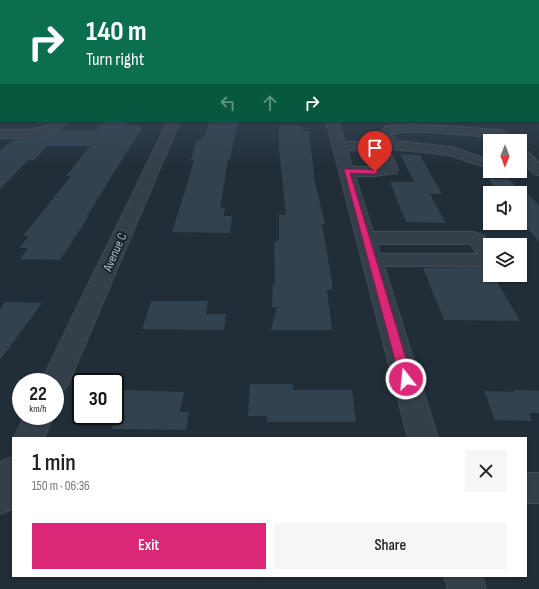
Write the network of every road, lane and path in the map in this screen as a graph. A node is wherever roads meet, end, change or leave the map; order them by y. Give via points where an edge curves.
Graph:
1 (60, 122) edge
2 (174, 122) edge
3 (332, 122) edge
4 (489, 122) edge
5 (0, 134) edge
6 (501, 134) edge
7 (483, 136) edge
8 (393, 145) junction
9 (339, 146) junction
10 (375, 147) junction
11 (483, 162) edge
12 (347, 171) junction
13 (366, 238) junction
14 (372, 260) junction
15 (59, 373) edge
16 (34, 425) edge
17 (28, 437) edge
18 (423, 437) edge
19 (527, 488) edge
20 (539, 488) edge
21 (463, 577) edge
22 (466, 589) edge

1 - 5 street via 50,129 37,132
2 - 15 street, Avenue C
3 - 9 street
4 - 6 street
7 - 8 street via 412,128 391,129 382,135
8 - 10 street
8 - 11 street via 451,151
9 - 10 street
9 - 12 street
10 - 12 street via 382,151 391,170
12 - 13 street
13 - 14 street
13 - 14 street via 473,238 478,240 489,258
14 - 18 street
16 - 17 street
19 - 20 street
21 - 22 street

